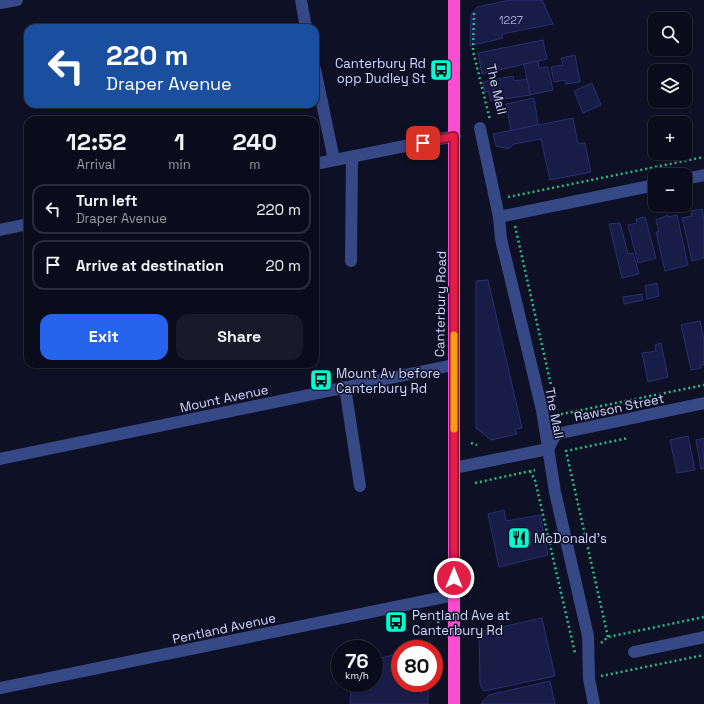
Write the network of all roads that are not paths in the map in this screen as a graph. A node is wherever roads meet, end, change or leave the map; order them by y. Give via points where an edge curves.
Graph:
1 (17, 0) edge
2 (301, 0) edge
3 (454, 0) edge
4 (0, 4) edge
5 (305, 24) edge
6 (319, 88) edge
7 (486, 128) road end
8 (454, 136) junction
9 (352, 157) junction
10 (334, 160) junction
11 (319, 163) edge
12 (704, 175) edge
13 (692, 178) edge
14 (648, 186) edge
15 (499, 217) junction
16 (24, 225) edge
17 (0, 230) edge
18 (351, 262) dead end
19 (453, 365) junction
20 (345, 388) junction
21 (704, 404) edge
22 (548, 448) junction
23 (0, 459) edge
24 (454, 468) junction
25 (360, 486) dead end
26 (454, 595) junction
27 (704, 637) edge
28 (634, 652) dead end
29 (0, 688) edge
30 (454, 704) edge
31 (594, 704) edge

1 - 4 street
2 - 5 street
3 - 8 highway, Canterbury Road
6 - 10 street
7 - 15 street, The Mall
8 - 9 street
8 - 19 highway, Canterbury Road
9 - 10 street
9 - 18 street
10 - 11 street
12 - 13 street
14 - 15 street
15 - 22 street, The Mall via 501,238 542,410
16 - 17 street
19 - 20 street, Mount Avenue
19 - 24 highway, Canterbury Road
20 - 23 street, Mount Avenue
20 - 25 street
21 - 22 street, Rawson Street via 556,434
22 - 24 street
22 - 31 street, The Mall via 555,492 588,636 589,679
24 - 26 highway, Canterbury Road
26 - 29 street, Pentland Avenue
26 - 30 highway, Canterbury Road
27 - 28 street

